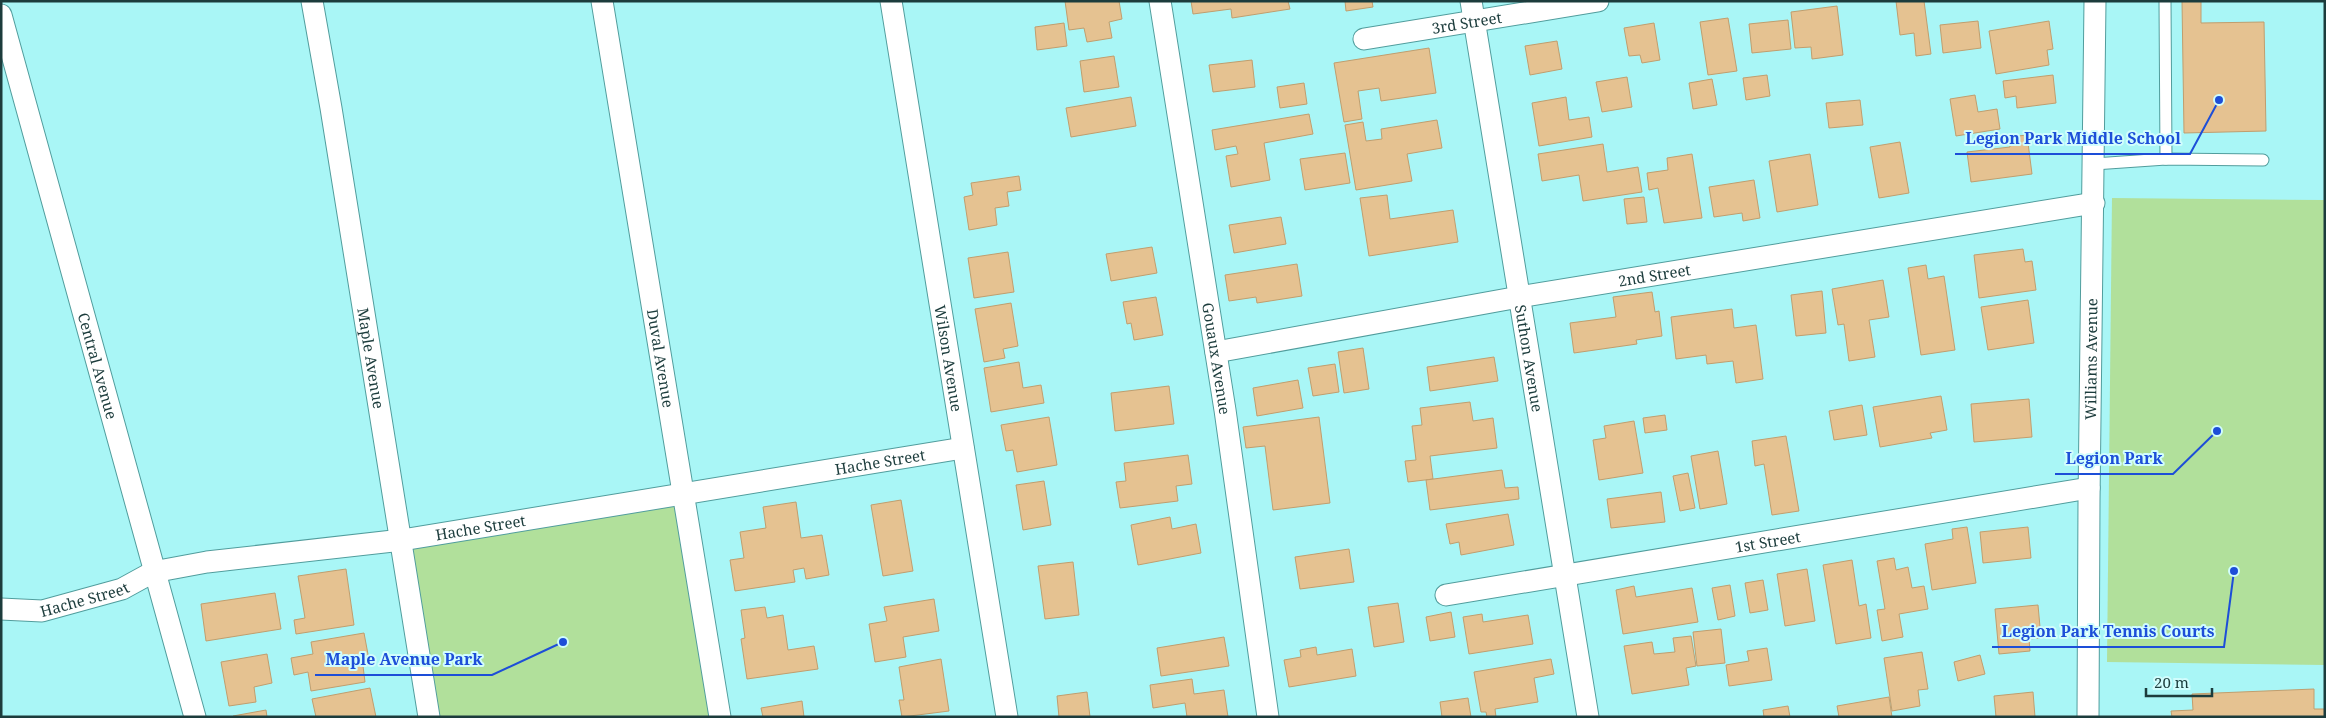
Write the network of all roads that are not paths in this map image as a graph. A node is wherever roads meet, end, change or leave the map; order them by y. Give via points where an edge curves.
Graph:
1 (312, 1) edge
2 (602, 1) edge
3 (891, 1) edge
4 (1160, 1) edge
5 (1598, 1) edge
6 (2095, 1) edge
7 (2165, 1) edge
8 (1472, 11) edge
9 (1, 15) edge
10 (1364, 39) dead end
11 (2166, 159) junction
12 (2264, 160) dead end
13 (2094, 164) junction
14 (2094, 204) junction
15 (1519, 297) junction
16 (1216, 352) junction
17 (963, 448) junction
18 (2089, 488) junction
19 (683, 494) junction
20 (402, 540) junction
21 (153, 572) junction
22 (1565, 575) junction
23 (1446, 595) dead end
24 (1, 609) edge
25 (195, 717) edge
26 (429, 717) edge
27 (720, 717) edge
28 (1007, 717) edge
29 (1268, 717) edge
30 (1588, 717) edge
31 (2088, 717) edge

1 - 20 street, Maple Avenue
2 - 19 street, Duval Avenue
3 - 17 street, Wilson Avenue
4 - 16 street, Gouaux Avenue
5 - 8 street, 3rd Street
6 - 13 street, Williams Avenue
7 - 11 lane
8 - 10 street, 3rd Street
8 - 15 street, Suthon Avenue
9 - 21 street, Central Avenue
11 - 12 lane
11 - 13 lane
13 - 14 street, Williams Avenue
14 - 15 street, 2nd Street
14 - 18 street, Williams Avenue
15 - 16 street, 2nd Street
15 - 22 street, Suthon Avenue
16 - 29 street, Gouaux Avenue
17 - 19 street, Hache Street
17 - 28 street, Wilson Avenue
18 - 22 street, 1st Street
18 - 31 street, Williams Avenue
19 - 20 street, Hache Street
19 - 27 street, Duval Avenue
20 - 21 street, Hache Street via 207,562
20 - 26 street, Maple Avenue
21 - 24 street, Hache Street via 122,589 42,610
21 - 25 street, Central Avenue
22 - 23 street, 1st Street
22 - 30 street, Suthon Avenue

